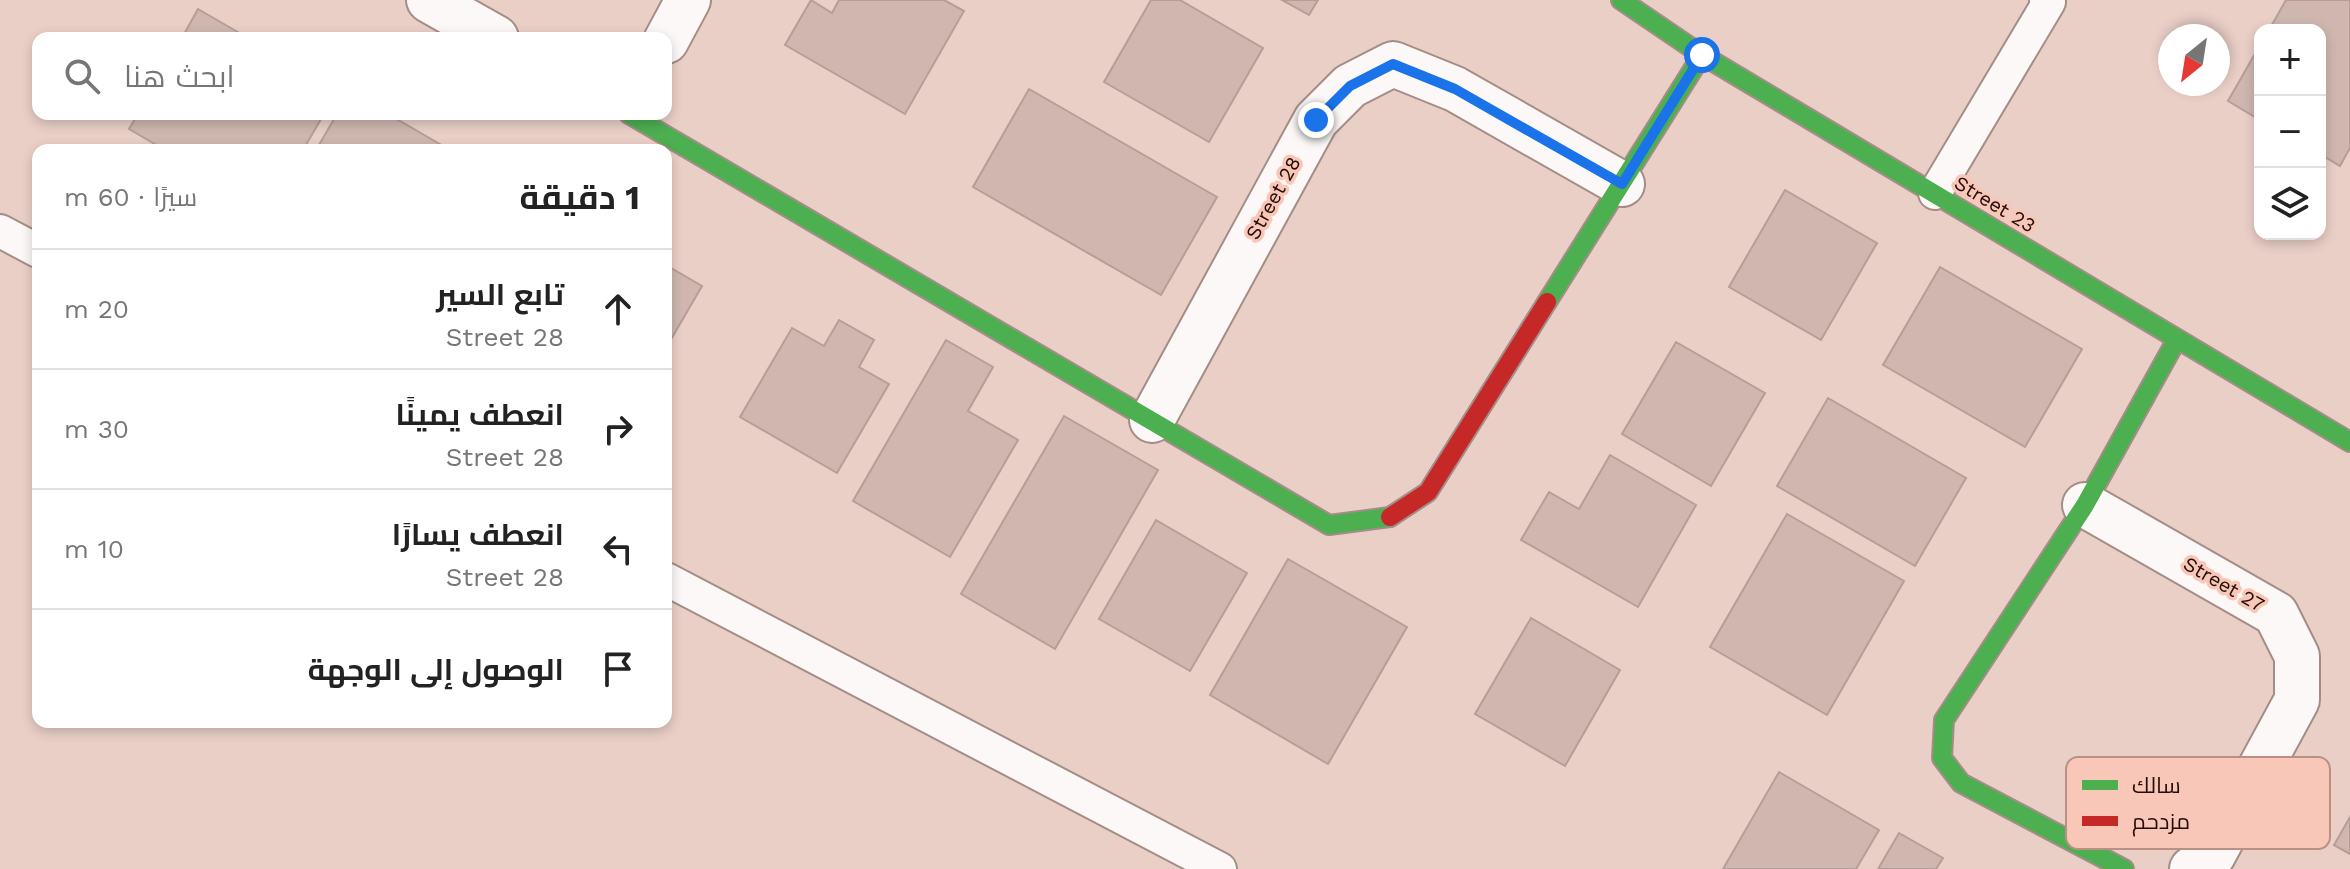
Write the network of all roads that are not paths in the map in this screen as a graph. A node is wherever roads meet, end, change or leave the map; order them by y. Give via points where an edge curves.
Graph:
1 (429, 0) edge
2 (688, 0) edge
3 (1621, 0) edge
4 (2046, 0) edge
5 (485, 32) edge
6 (671, 32) edge
7 (1702, 55) junction
8 (639, 120) edge
9 (1622, 184) junction
10 (1935, 193) junction
11 (0, 231) edge
12 (32, 248) edge
13 (2177, 339) junction
14 (1152, 420) junction
15 (2350, 442) edge
16 (2085, 505) junction
17 (672, 582) edge
18 (2266, 757) edge
19 (2066, 838) edge
20 (2086, 849) edge
21 (2216, 849) edge
22 (1220, 869) edge
23 (2124, 869) edge
24 (2192, 869) edge

1 - 5 street
2 - 6 street
3 - 7 street, Street 23
4 - 10 lane
7 - 9 street
7 - 10 street, Street 23
8 - 14 street
9 - 14 street via 1428,492 1385,520 1329,525
9 - 14 street, Street 28 via 1455,89 1393,64 1350,86 1316,120
10 - 13 street, Street 23
11 - 12 lane
13 - 15 street, Street 23
13 - 16 street
16 - 18 street, Street 27 via 2276,614 2297,656 2297,700
16 - 19 street via 1944,720 1942,758 1961,783
17 - 22 lane
20 - 23 street
21 - 24 street, Street 27

